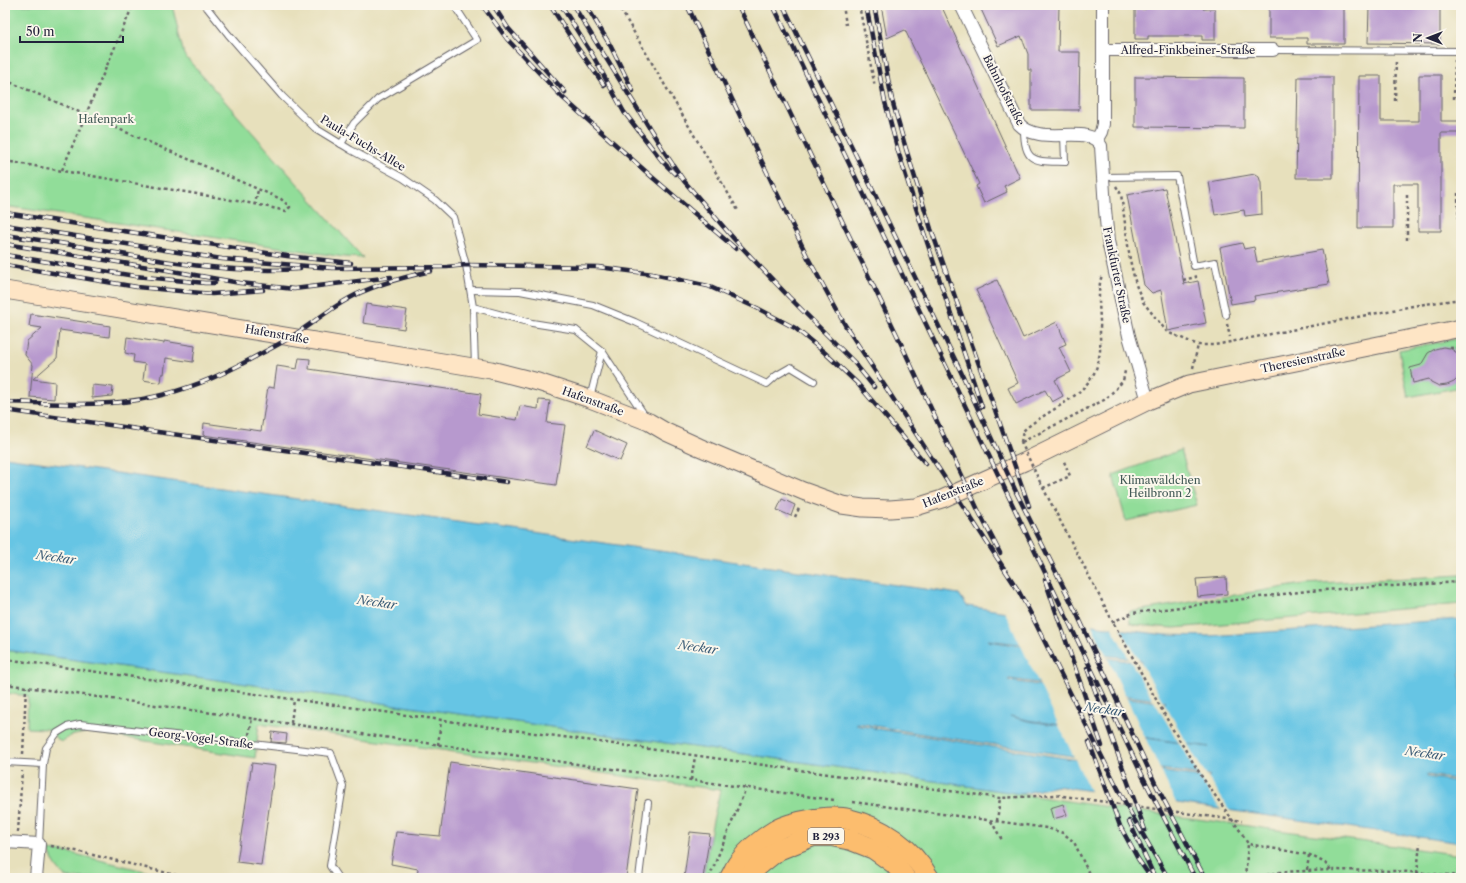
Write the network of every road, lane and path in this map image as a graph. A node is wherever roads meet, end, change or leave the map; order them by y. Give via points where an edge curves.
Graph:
1 (133, 5) edge
2 (205, 5) edge
3 (454, 5) edge
4 (618, 5) edge
5 (843, 5) edge
6 (859, 5) edge
7 (961, 5) edge
8 (1103, 5) edge
9 (846, 25) dead end
10 (1103, 50) junction
11 (1272, 50) joint
12 (1396, 50) junction
13 (1458, 50) edge
14 (5, 80) edge
15 (875, 87) dead end
16 (1454, 99) dead end
17 (1395, 101) dead end
18 (85, 114) junction
19 (1024, 129) junction
20 (1064, 135) junction
21 (1097, 139) junction
22 (341, 144) junction
23 (5, 161) edge
24 (62, 170) junction
25 (1103, 177) junction
26 (258, 190) junction
27 (1458, 193) dead end
28 (1406, 195) dead end
29 (255, 204) junction
30 (739, 212) dead end
31 (1407, 242) dead end
32 (1459, 242) dead end
33 (1112, 262) junction
34 (5, 290) edge
35 (471, 290) junction
36 (1461, 299) edge
37 (473, 307) junction
38 (1226, 314) dead end
39 (1461, 328) edge
40 (1198, 345) junction
41 (1461, 346) edge
42 (1450, 348) dead end
43 (602, 351) junction
44 (475, 367) junction
45 (1138, 368) junction
46 (814, 382) dead end
47 (1189, 384) junction
48 (590, 399) junction
49 (1148, 401) junction
50 (649, 422) junction
51 (1021, 442) junction
52 (1061, 456) dead end
53 (1040, 466) dead end
54 (1032, 469) dead end
55 (1043, 488) junction
56 (793, 503) dead end
57 (800, 506) junction
58 (805, 508) dead end
59 (795, 517) dead end
60 (1461, 582) edge
61 (1113, 623) junction
62 (5, 659) edge
63 (5, 684) edge
64 (294, 700) junction
65 (252, 718) junction
66 (441, 721) junction
67 (291, 724) junction
68 (248, 743) junction
69 (438, 744) junction
70 (695, 757) junction
71 (5, 762) edge
72 (43, 764) junction
73 (691, 780) junction
74 (747, 788) junction
75 (1000, 798) junction
76 (840, 800) dead end
77 (847, 801) dead end
78 (648, 803) dead end
79 (991, 820) junction
80 (997, 821) junction
81 (1242, 822) dead end
82 (1002, 840) dead end
83 (5, 842) edge
84 (39, 844) junction
85 (1248, 844) junction
86 (1420, 844) dead end
87 (1310, 855) junction
88 (1307, 870) junction
89 (1331, 870) junction
90 (1417, 873) junction
91 (1461, 876) edge
92 (36, 878) edge
93 (188, 878) edge
94 (338, 878) edge
95 (639, 878) edge
96 (709, 878) edge
97 (730, 878) edge
98 (747, 878) edge
99 (905, 878) edge
100 (929, 878) edge
101 (1091, 878) edge
102 (1245, 878) edge
103 (1256, 878) edge

1 - 18 path
2 - 22 lane, Paula-Fuchs-Allee via 282,96 315,128
3 - 22 lane via 476,40 378,99 354,123
4 - 30 path
5 - 9 path
6 - 15 path
7 - 19 street, Bahnhofstraße via 1019,124
8 - 10 street
10 - 11 street, Alfred-Finkbeiner-Straße
10 - 21 street via 1103,124
11 - 12 lane
12 - 13 lane
12 - 17 path
13 - 16 path
14 - 18 path
18 - 24 path
18 - 26 path
19 - 20 street, Bahnhofstraße via 1040,135
19 - 20 lane via 1025,147 1030,156 1040,161 1065,162
20 - 21 street, Bahnhofstraße
21 - 25 street, Frankfurter Straße via 1102,150
22 - 35 lane, Paula-Fuchs-Allee via 403,178 435,200 453,217
23 - 24 path
24 - 29 path
25 - 33 street, Frankfurter Straße
25 - 38 lane via 1177,176 1194,266 1216,262
25 - 40 path via 1116,186 1121,194 1130,260 1143,302 1167,332
26 - 29 path
26 - 29 path via 281,199 290,207 286,211
27 - 32 path
28 - 31 path
33 - 45 street, Frankfurter Straße
33 - 51 path via 1102,276 1100,288 1100,358 1096,370 1075,396 1029,425 1023,431
34 - 44 main road, Hafenstraße
35 - 37 lane, Paula-Fuchs-Allee
35 - 46 lane via 520,291 593,305 767,384 791,367
36 - 40 path via 1214,345
37 - 43 lane via 532,323 576,330
37 - 44 lane, Paula-Fuchs-Allee
39 - 47 main road, Theresienstraße
40 - 47 path
41 - 42 path
43 - 48 lane
43 - 50 lane
44 - 48 main road, Hafenstraße via 538,382
45 - 49 street, Frankfurter Straße
45 - 51 path via 1125,371 1124,381 1106,399
47 - 49 main road, Theresienstraße
48 - 50 main road, Hafenstraße
49 - 50 main road, Hafenstraße via 942,499 916,507 890,509 842,506 699,447
51 - 55 path, bridge
52 - 55 path via 1070,476
53 - 54 path
55 - 61 path
56 - 57 path
57 - 58 path
57 - 59 path
60 - 61 path via 1307,591 1133,614
61 - 85 path, bridge via 1195,765
62 - 64 path
63 - 65 path
64 - 66 path
64 - 67 path
65 - 67 path
65 - 68 path
66 - 69 path
66 - 70 path
67 - 69 path
68 - 72 lane, Georg-Vogel-Straße via 80,724 66,727 57,733 46,748
68 - 94 lane, Georg-Vogel-Straße via 331,753 343,786 330,866
69 - 73 path
70 - 73 path
70 - 75 path
71 - 72 lane
72 - 84 lane, Georg-Vogel-Straße
73 - 74 path
74 - 76 path
74 - 96 path
75 - 80 path
75 - 81 path via 1056,795
77 - 79 path
78 - 95 lane
79 - 80 path
79 - 82 path
80 - 101 path via 1047,828 1062,833 1074,842
83 - 84 street
84 - 92 street, Georg-Vogel-Straße
84 - 93 path
85 - 87 path
85 - 102 path
86 - 90 path
87 - 88 path
87 - 89 path via 1326,862
88 - 89 path
88 - 103 path via 1280,872
89 - 90 path
90 - 91 path
97 - 100 main road via 739,862 777,830 801,821 846,818 891,837 910,852
98 - 99 main road, B 293 via 778,850 813,836 832,836 874,849 895,864

